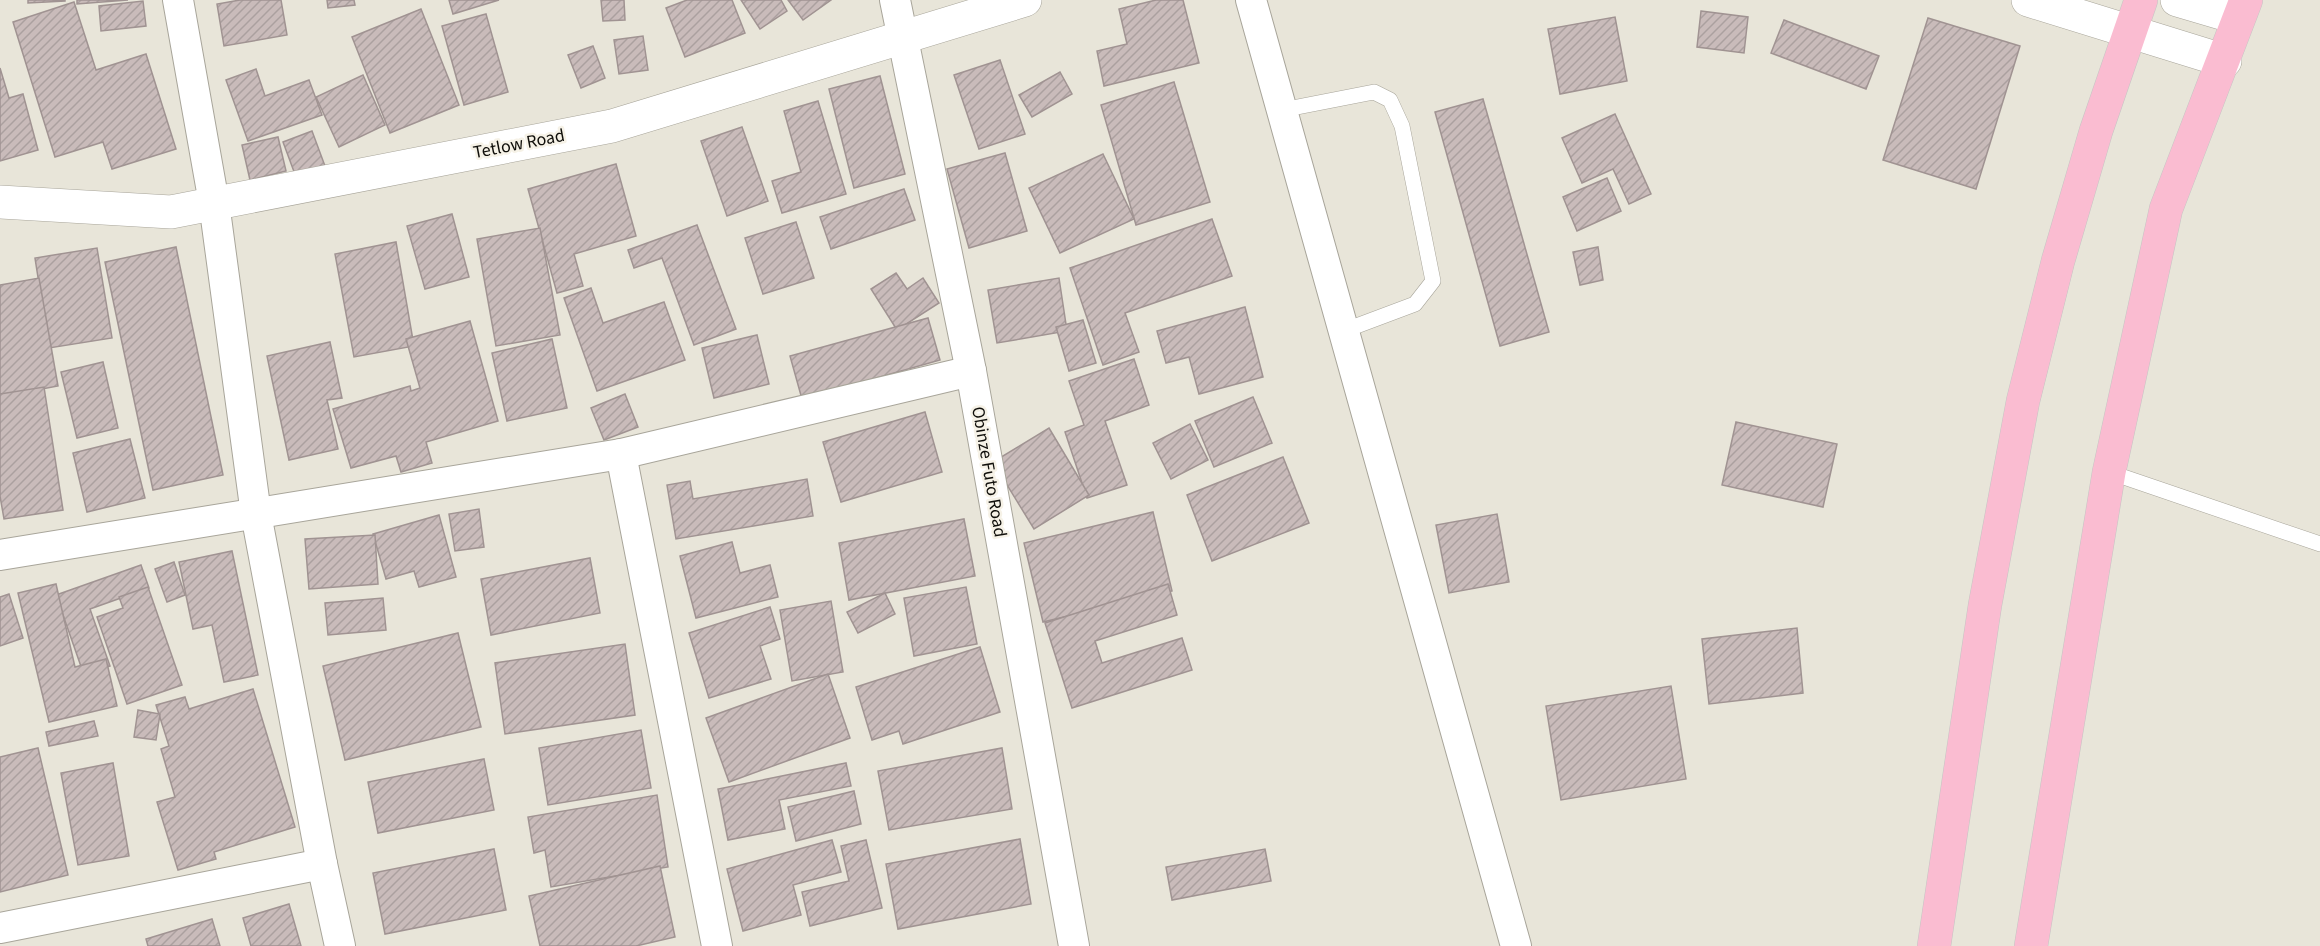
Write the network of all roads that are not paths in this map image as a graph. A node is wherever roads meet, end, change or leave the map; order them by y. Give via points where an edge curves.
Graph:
1 (178, 0) edge
2 (895, 0) edge
3 (1025, 0) edge
4 (1251, 0) edge
5 (2028, 0) edge
6 (2141, 0) edge
7 (2177, 0) edge
8 (2242, 9) edge
9 (2131, 32) junction
10 (901, 38) junction
11 (2224, 61) junction
12 (1282, 110) junction
13 (0, 202) edge
14 (214, 203) junction
15 (1343, 331) junction
16 (971, 371) junction
17 (621, 454) junction
18 (2109, 472) junction
19 (256, 514) junction
20 (2320, 544) edge
21 (0, 555) edge
22 (322, 864) junction
23 (0, 928) edge
24 (340, 946) edge
25 (717, 946) edge
26 (1074, 946) edge
27 (1516, 946) edge
28 (1934, 946) edge
29 (2031, 946) edge

1 - 14 street
2 - 10 street, Obinze Futo Road
3 - 10 street, Tetlow Road
4 - 12 street
5 - 9 street
6 - 9 main road
7 - 8 street
8 - 11 main road
9 - 11 street
9 - 28 main road via 2092,142 2022,401 1986,605
10 - 14 street, Tetlow Road via 612,126
10 - 16 street, Obinze Futo Road
11 - 18 main road via 2166,209
12 - 15 street
12 - 15 lane via 1374,92 1390,100 1402,126 1433,280 1415,304
13 - 14 street, Tetlow Road via 171,212
14 - 19 street
15 - 27 street
16 - 17 street
16 - 26 street, Obinze Futo Road
17 - 19 street
17 - 25 street
18 - 20 lane
18 - 29 main road
19 - 21 street
19 - 22 street
22 - 23 street
22 - 24 street

